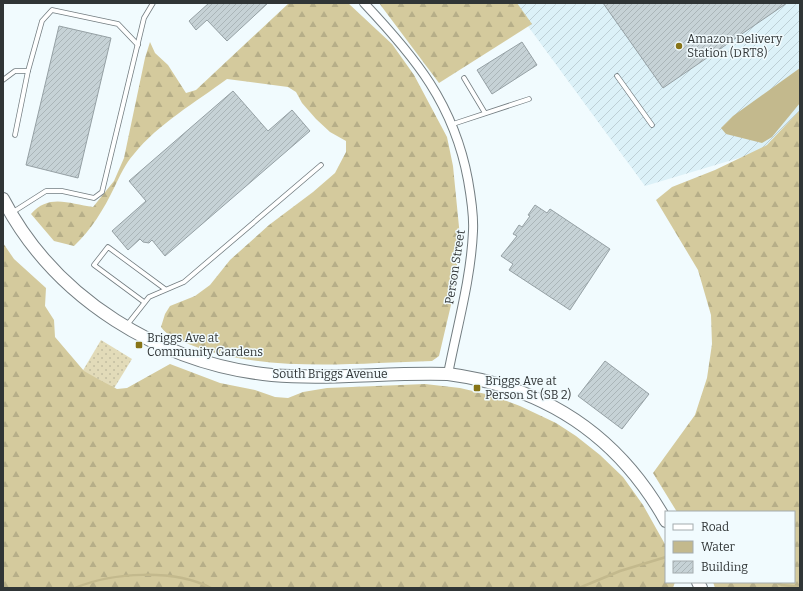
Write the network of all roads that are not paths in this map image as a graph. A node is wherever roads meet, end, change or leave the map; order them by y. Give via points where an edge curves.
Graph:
1 (153, 3) edge
2 (364, 3) edge
3 (138, 45) junction
4 (28, 71) junction
5 (617, 76) dead end
6 (464, 78) dead end
7 (3, 80) edge
8 (529, 99) dead end
9 (485, 112) junction
10 (453, 124) junction
11 (652, 126) dead end
12 (15, 135) dead end
13 (321, 165) dead end
14 (3, 199) edge
15 (11, 214) junction
16 (165, 289) junction
17 (144, 302) junction
18 (125, 326) junction
19 (448, 374) junction
20 (665, 519) edge

1 - 3 lane via 144,18
2 - 10 street, Person Street via 422,71
3 - 4 lane via 118,24 52,10 42,21
3 - 15 lane via 102,192 94,198 62,191 46,191
4 - 7 lane via 15,71
4 - 12 lane
5 - 11 lane
6 - 9 lane
8 - 9 lane
9 - 10 lane
10 - 19 street, Person Street via 468,176 473,231 470,261
13 - 16 lane via 184,282
14 - 15 street, South Briggs Avenue
15 - 18 street, South Briggs Avenue via 56,271 98,308
16 - 17 lane
16 - 17 lane via 108,247 94,265
17 - 18 lane
18 - 19 street, South Briggs Avenue via 177,353 245,371 296,376
19 - 20 street, South Briggs Avenue via 514,388 560,410 580,423 619,455 634,472

